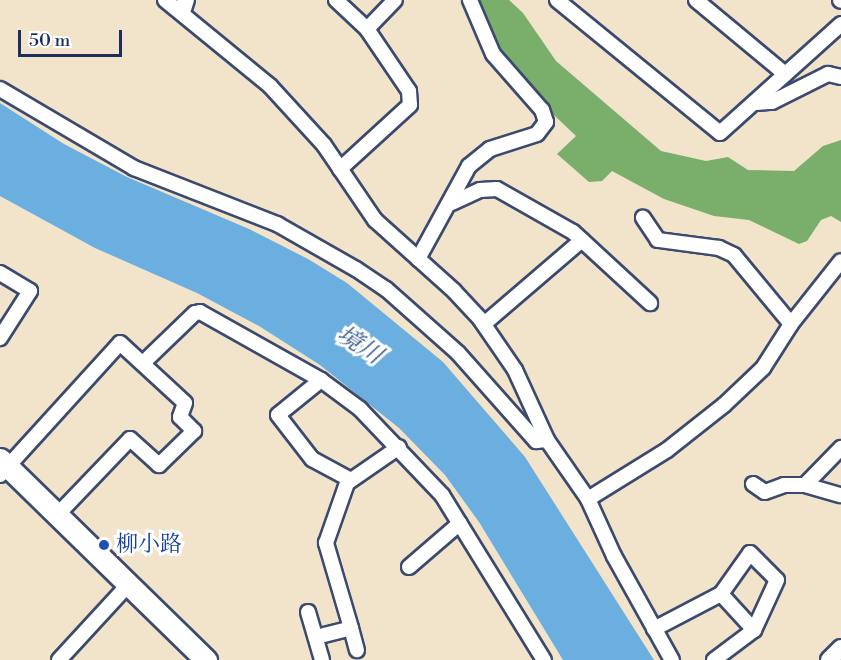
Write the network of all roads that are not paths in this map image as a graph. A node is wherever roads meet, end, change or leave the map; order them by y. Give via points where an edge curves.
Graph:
1 (165, 0) edge
2 (336, 0) edge
3 (395, 0) edge
4 (470, 0) edge
5 (557, 0) edge
6 (696, 0) edge
7 (184, 6) edge
8 (841, 24) edge
9 (367, 29) junction
10 (785, 74) junction
11 (841, 77) edge
12 (0, 89) edge
13 (756, 104) junction
14 (340, 169) junction
15 (452, 203) junction
16 (643, 218) dead end
17 (582, 240) junction
18 (418, 259) junction
19 (841, 261) edge
20 (0, 273) edge
21 (650, 303) dead end
22 (484, 324) junction
23 (791, 324) junction
24 (0, 338) edge
25 (143, 363) junction
26 (321, 380) junction
27 (547, 440) junction
28 (399, 447) junction
29 (841, 448) edge
30 (3, 467) edge
31 (351, 480) junction
32 (753, 484) dead end
33 (805, 485) junction
34 (841, 495) edge
35 (588, 499) junction
36 (57, 515) junction
37 (460, 523) junction
38 (409, 567) dead end
39 (128, 585) junction
40 (721, 594) junction
41 (308, 612) dead end
42 (351, 627) junction
43 (654, 629) junction
44 (754, 630) junction
45 (316, 637) junction
46 (841, 648) edge
47 (357, 650) dead end
48 (542, 657) edge
49 (61, 659) edge
50 (206, 660) edge
51 (322, 660) edge
52 (526, 660) edge
53 (672, 660) edge
54 (714, 660) edge
55 (829, 660) edge

1 - 7 street
2 - 9 street
3 - 9 street
4 - 15 street via 493,54 542,110 546,122 537,134 490,149 478,157 462,174
5 - 13 street via 720,133
6 - 10 street
7 - 14 street via 270,86
8 - 10 street
9 - 14 street via 409,91 410,105
10 - 13 street
11 - 13 street via 828,74 772,102
12 - 27 street via 134,168 277,224 356,269 386,289 458,353 536,441
14 - 18 street via 375,220
15 - 17 street via 480,190 497,189
15 - 18 street
16 - 23 street via 658,240 719,248 734,255
17 - 21 street
17 - 22 street
18 - 22 street
19 - 23 street
20 - 24 street via 30,291
22 - 27 street via 515,370
23 - 35 street via 763,368 724,405 667,450
25 - 26 street via 200,312
25 - 30 street via 120,343
25 - 36 street via 185,403 180,417 194,431 159,465 130,439
26 - 28 street via 360,409
26 - 31 street via 278,415 306,454
27 - 35 street
28 - 31 street
28 - 37 street via 442,495
29 - 33 street
30 - 36 highway
31 - 42 street via 326,543
32 - 33 street via 765,492 784,485
33 - 34 street
35 - 43 street
36 - 39 highway
37 - 38 street
37 - 48 street
39 - 49 street
39 - 50 highway
40 - 43 street
40 - 44 street
40 - 44 street via 750,553 777,580
41 - 45 street
42 - 45 street
42 - 47 street
43 - 53 street
44 - 54 street
45 - 51 street
46 - 55 street
48 - 52 street

